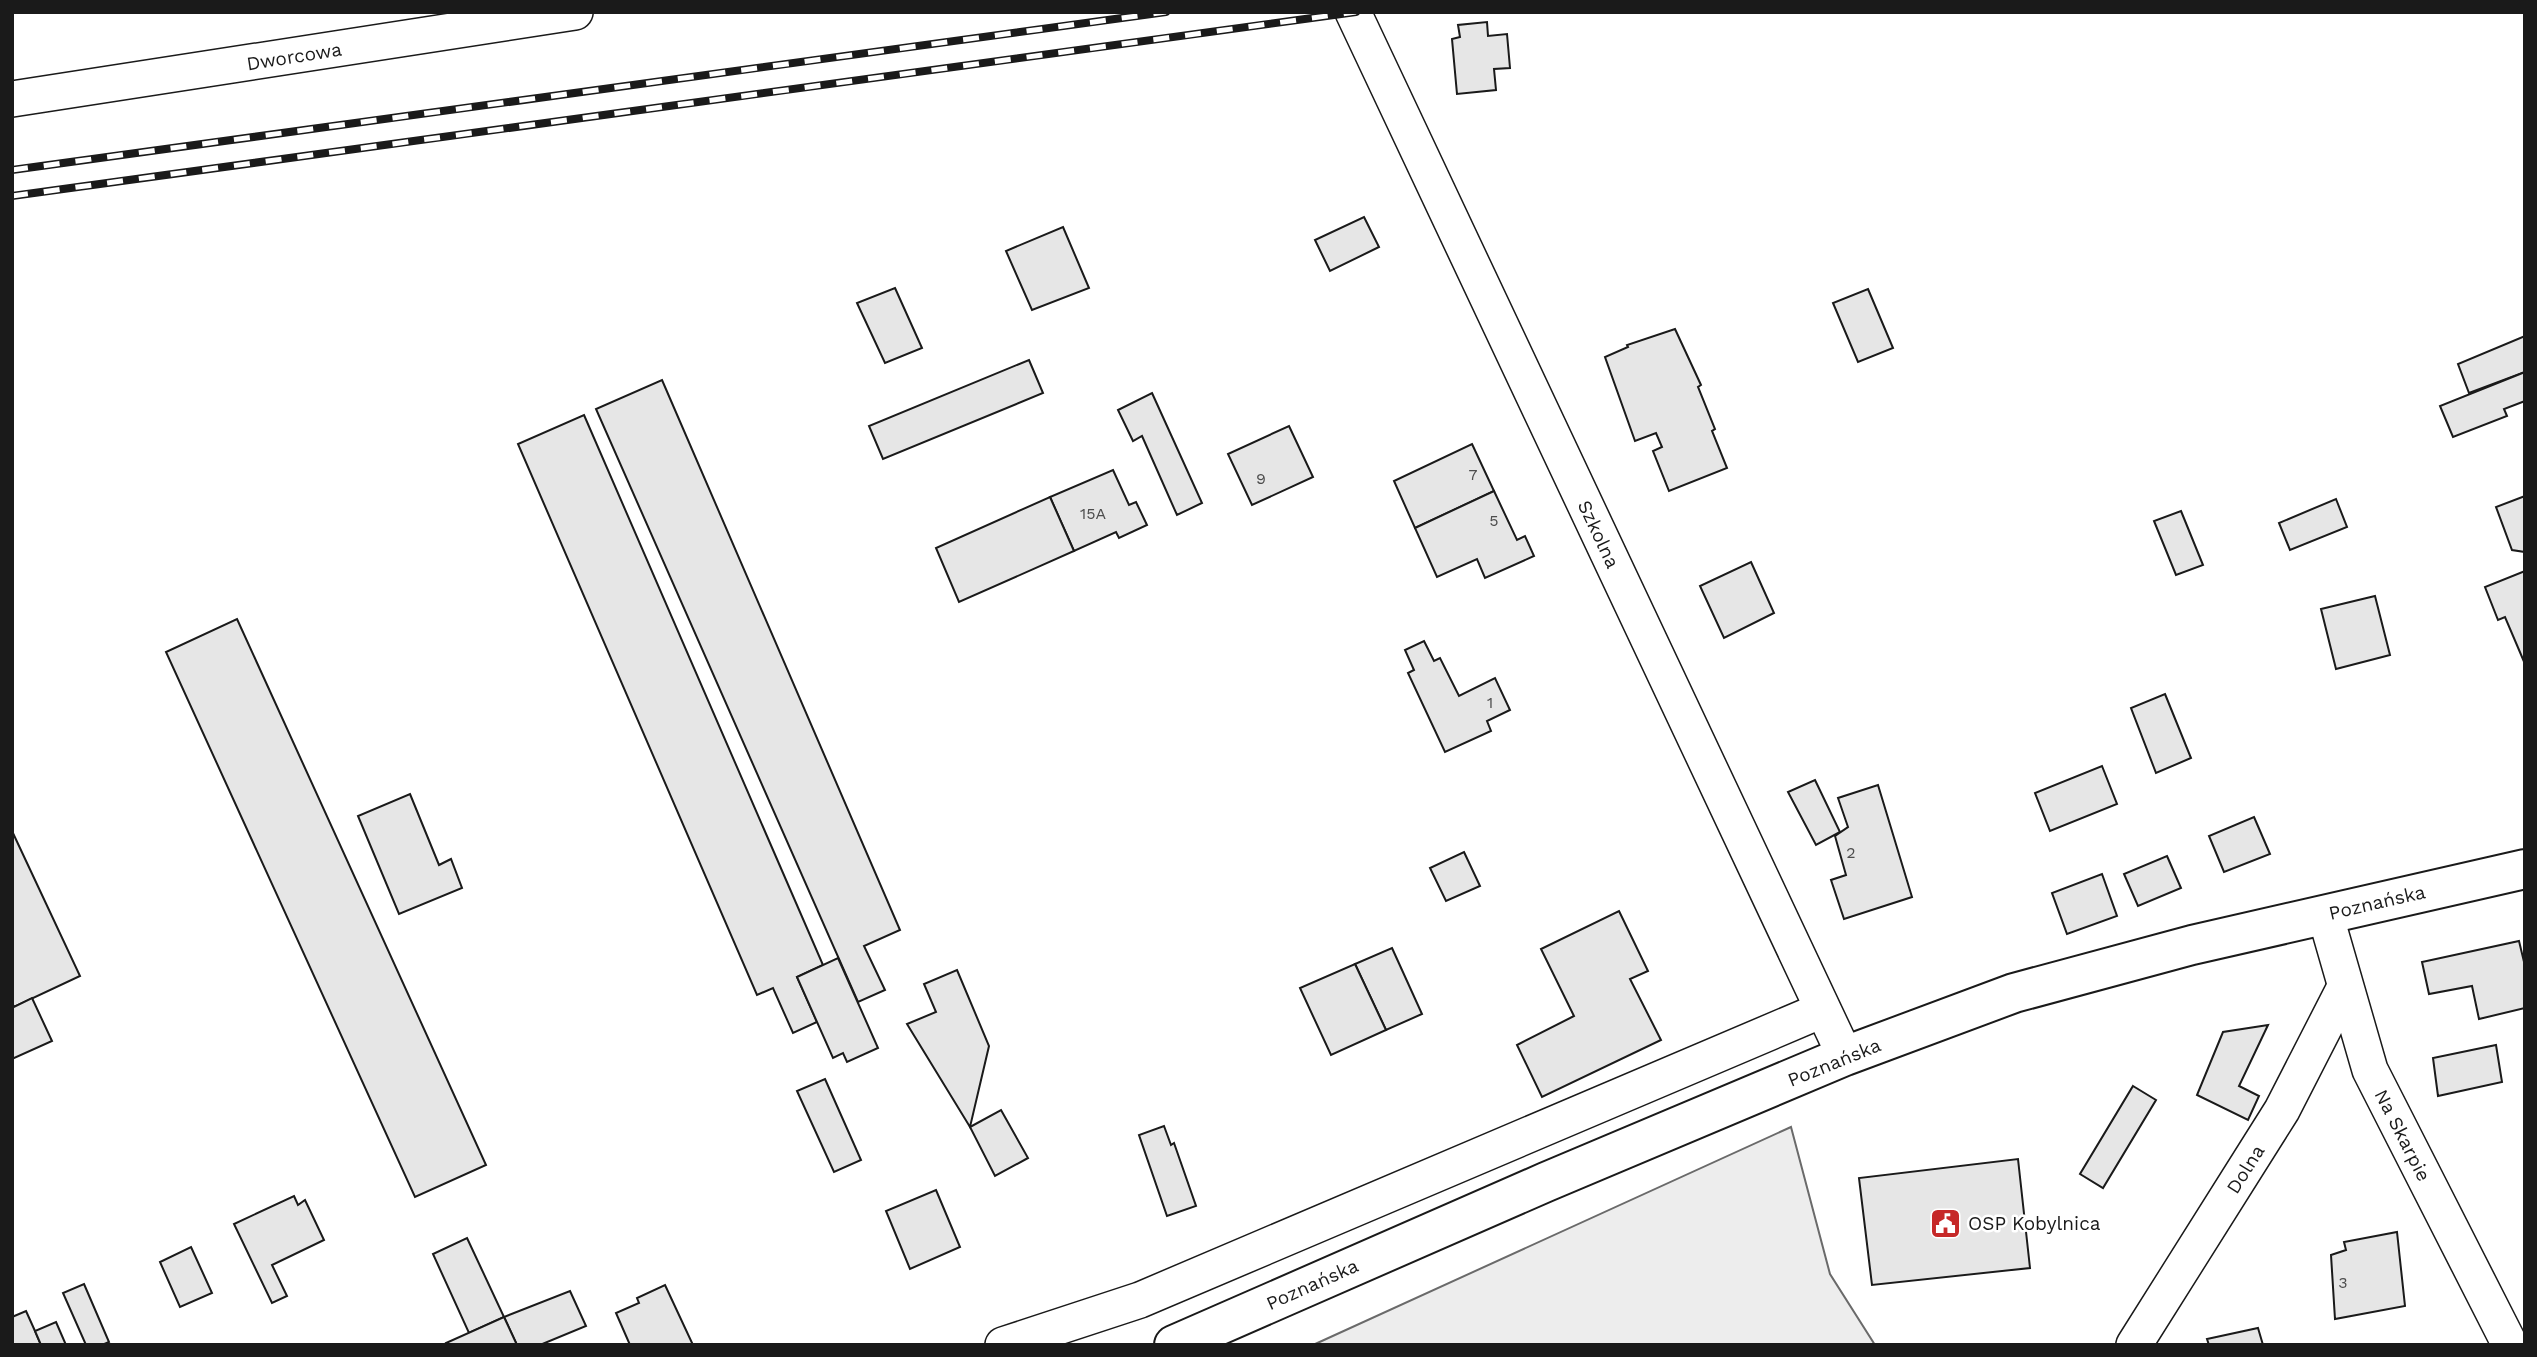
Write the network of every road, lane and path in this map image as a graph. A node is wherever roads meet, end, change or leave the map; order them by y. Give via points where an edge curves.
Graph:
1 (575, 12) edge
2 (1353, 12) edge
3 (12, 99) edge
4 (2525, 869) edge
5 (2325, 914) junction
6 (2345, 987) junction
7 (1822, 1010) junction
8 (1845, 1056) junction
9 (1526, 1137) junction
10 (1546, 1182) junction
11 (1003, 1345) edge
12 (1174, 1345) edge
13 (2134, 1345) edge
14 (2510, 1345) edge

1 - 3 street, Dworcowa
2 - 7 street, Szkolna
4 - 5 main road, Poznańska
5 - 6 street, Na Skarpie
5 - 8 main road, Poznańska via 2078,974
6 - 13 street, Dolna via 2282,1110
6 - 14 street, Na Skarpie via 2370,1070
7 - 8 street, Szkolna
7 - 9 street
8 - 10 main road, Poznańska
9 - 10 street
9 - 11 street via 1140,1300
10 - 12 main road, Poznańska

